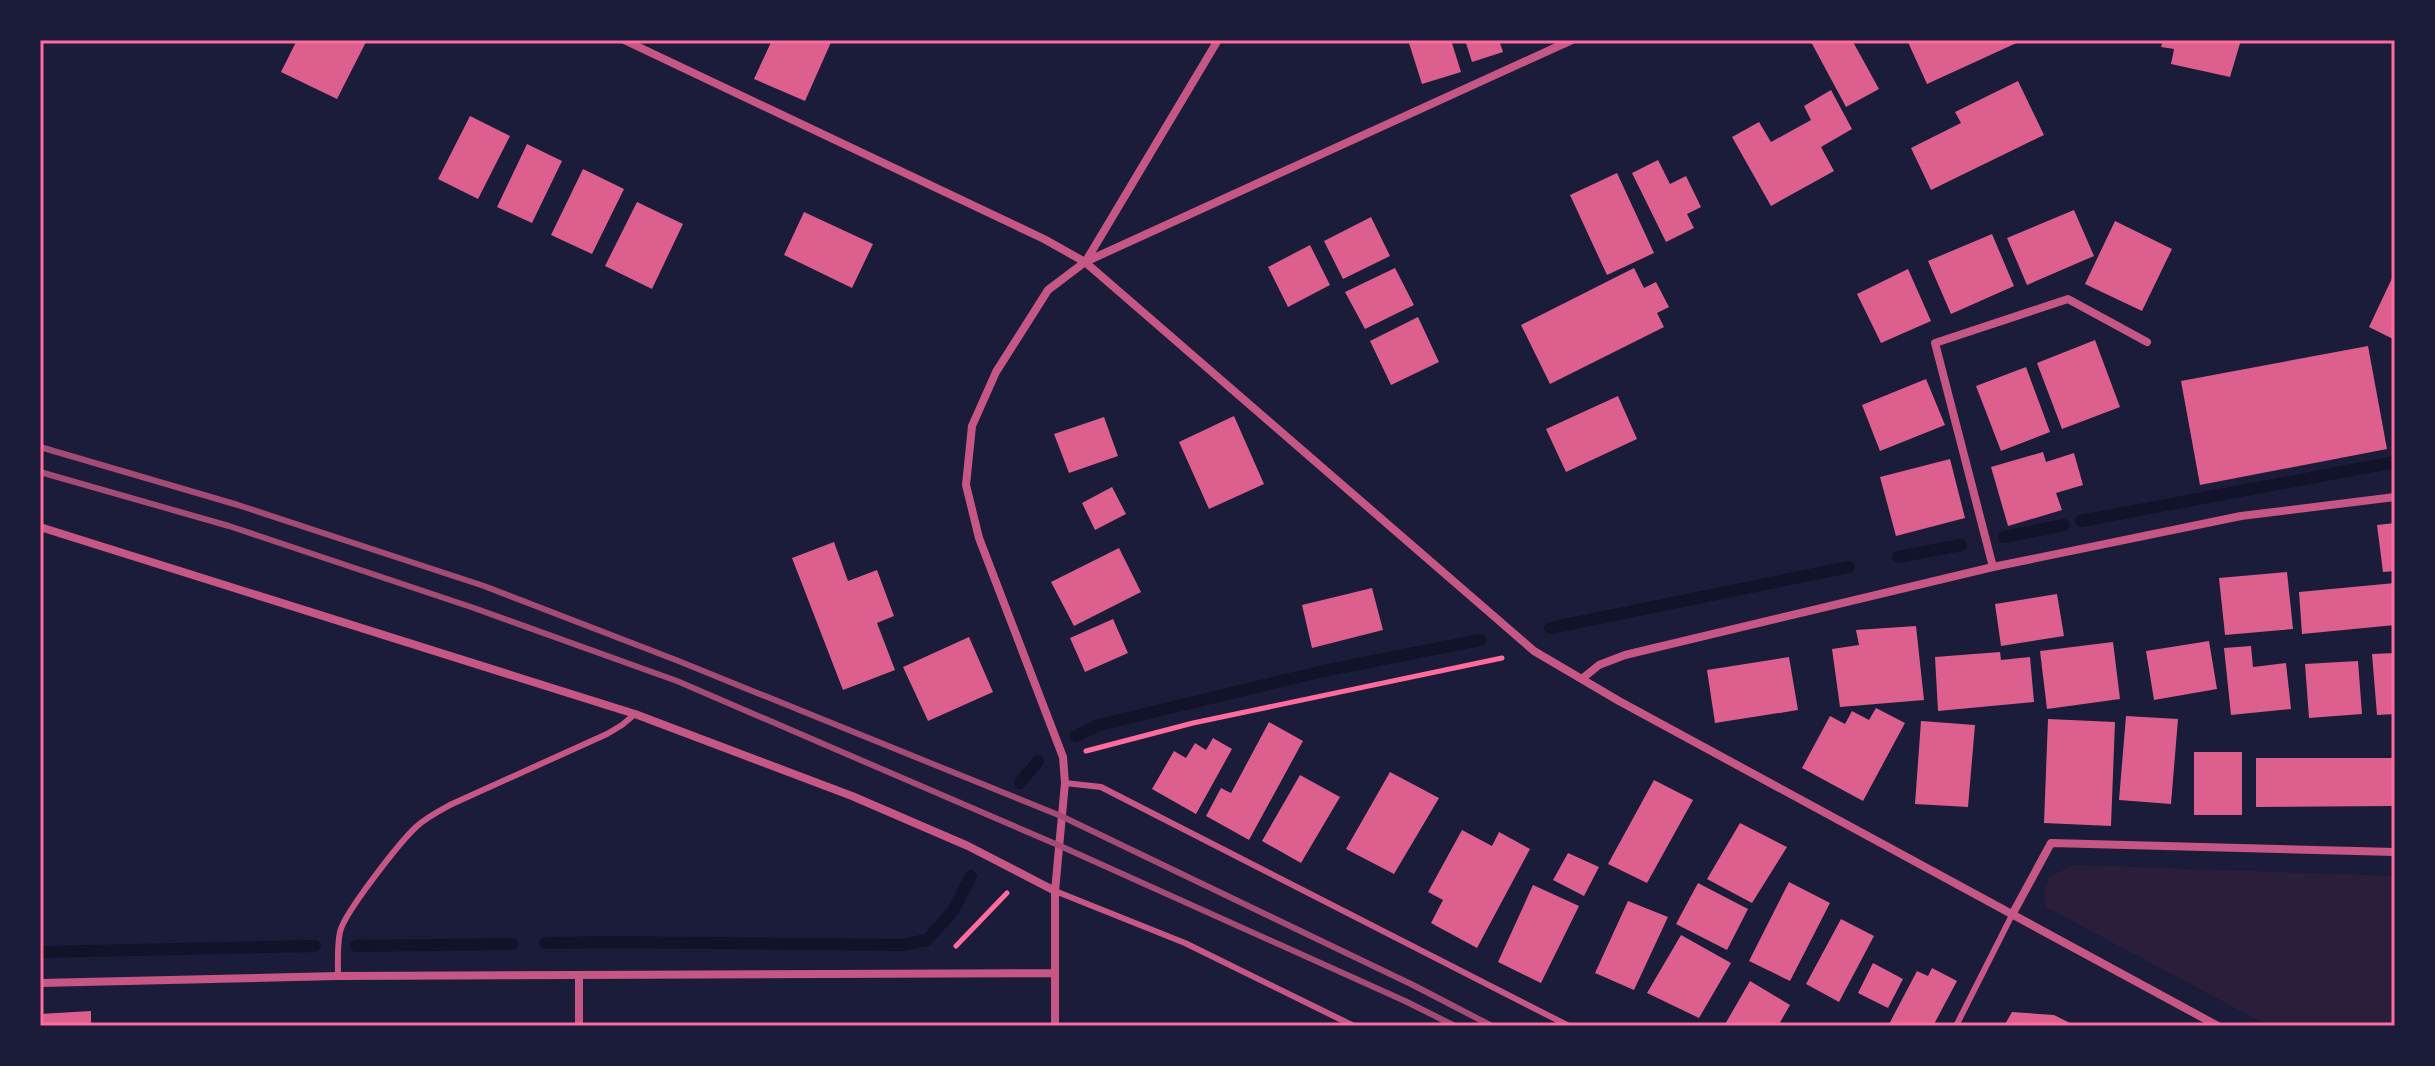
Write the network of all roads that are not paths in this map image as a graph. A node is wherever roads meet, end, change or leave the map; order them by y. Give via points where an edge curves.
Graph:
1 (624, 40) edge
2 (1218, 40) edge
3 (1572, 40) edge
4 (1085, 262) junction
5 (2147, 342) dead end
6 (2395, 497) edge
7 (40, 527) edge
8 (1993, 567) junction
9 (1583, 678) junction
10 (635, 714) junction
11 (1065, 783) junction
12 (2395, 852) edge
13 (1055, 891) junction
14 (2013, 913) junction
15 (1053, 973) junction
16 (579, 975) junction
17 (338, 976) junction
18 (40, 983) edge
19 (579, 1026) edge
20 (1055, 1026) edge
21 (1354, 1026) edge
22 (1569, 1026) edge
23 (1956, 1026) edge
24 (2218, 1026) edge

1 - 4 street
2 - 4 street
3 - 4 street
4 - 9 street via 1534,651
4 - 11 street via 1048,290 996,372 972,426 966,485 979,538 1063,757
5 - 8 street via 2068,299 1935,343
6 - 8 street via 2241,516
7 - 10 street
8 - 9 street via 1625,655
9 - 14 street
10 - 13 street via 852,796
10 - 17 lane via 607,734 452,804 413,829 340,931
11 - 13 street
11 - 22 lane via 1101,787
12 - 14 street via 2051,843
13 - 15 street
13 - 21 lane via 1185,943
14 - 23 lane
14 - 24 street
15 - 16 street
15 - 20 street
16 - 17 street
16 - 19 street
17 - 18 street

